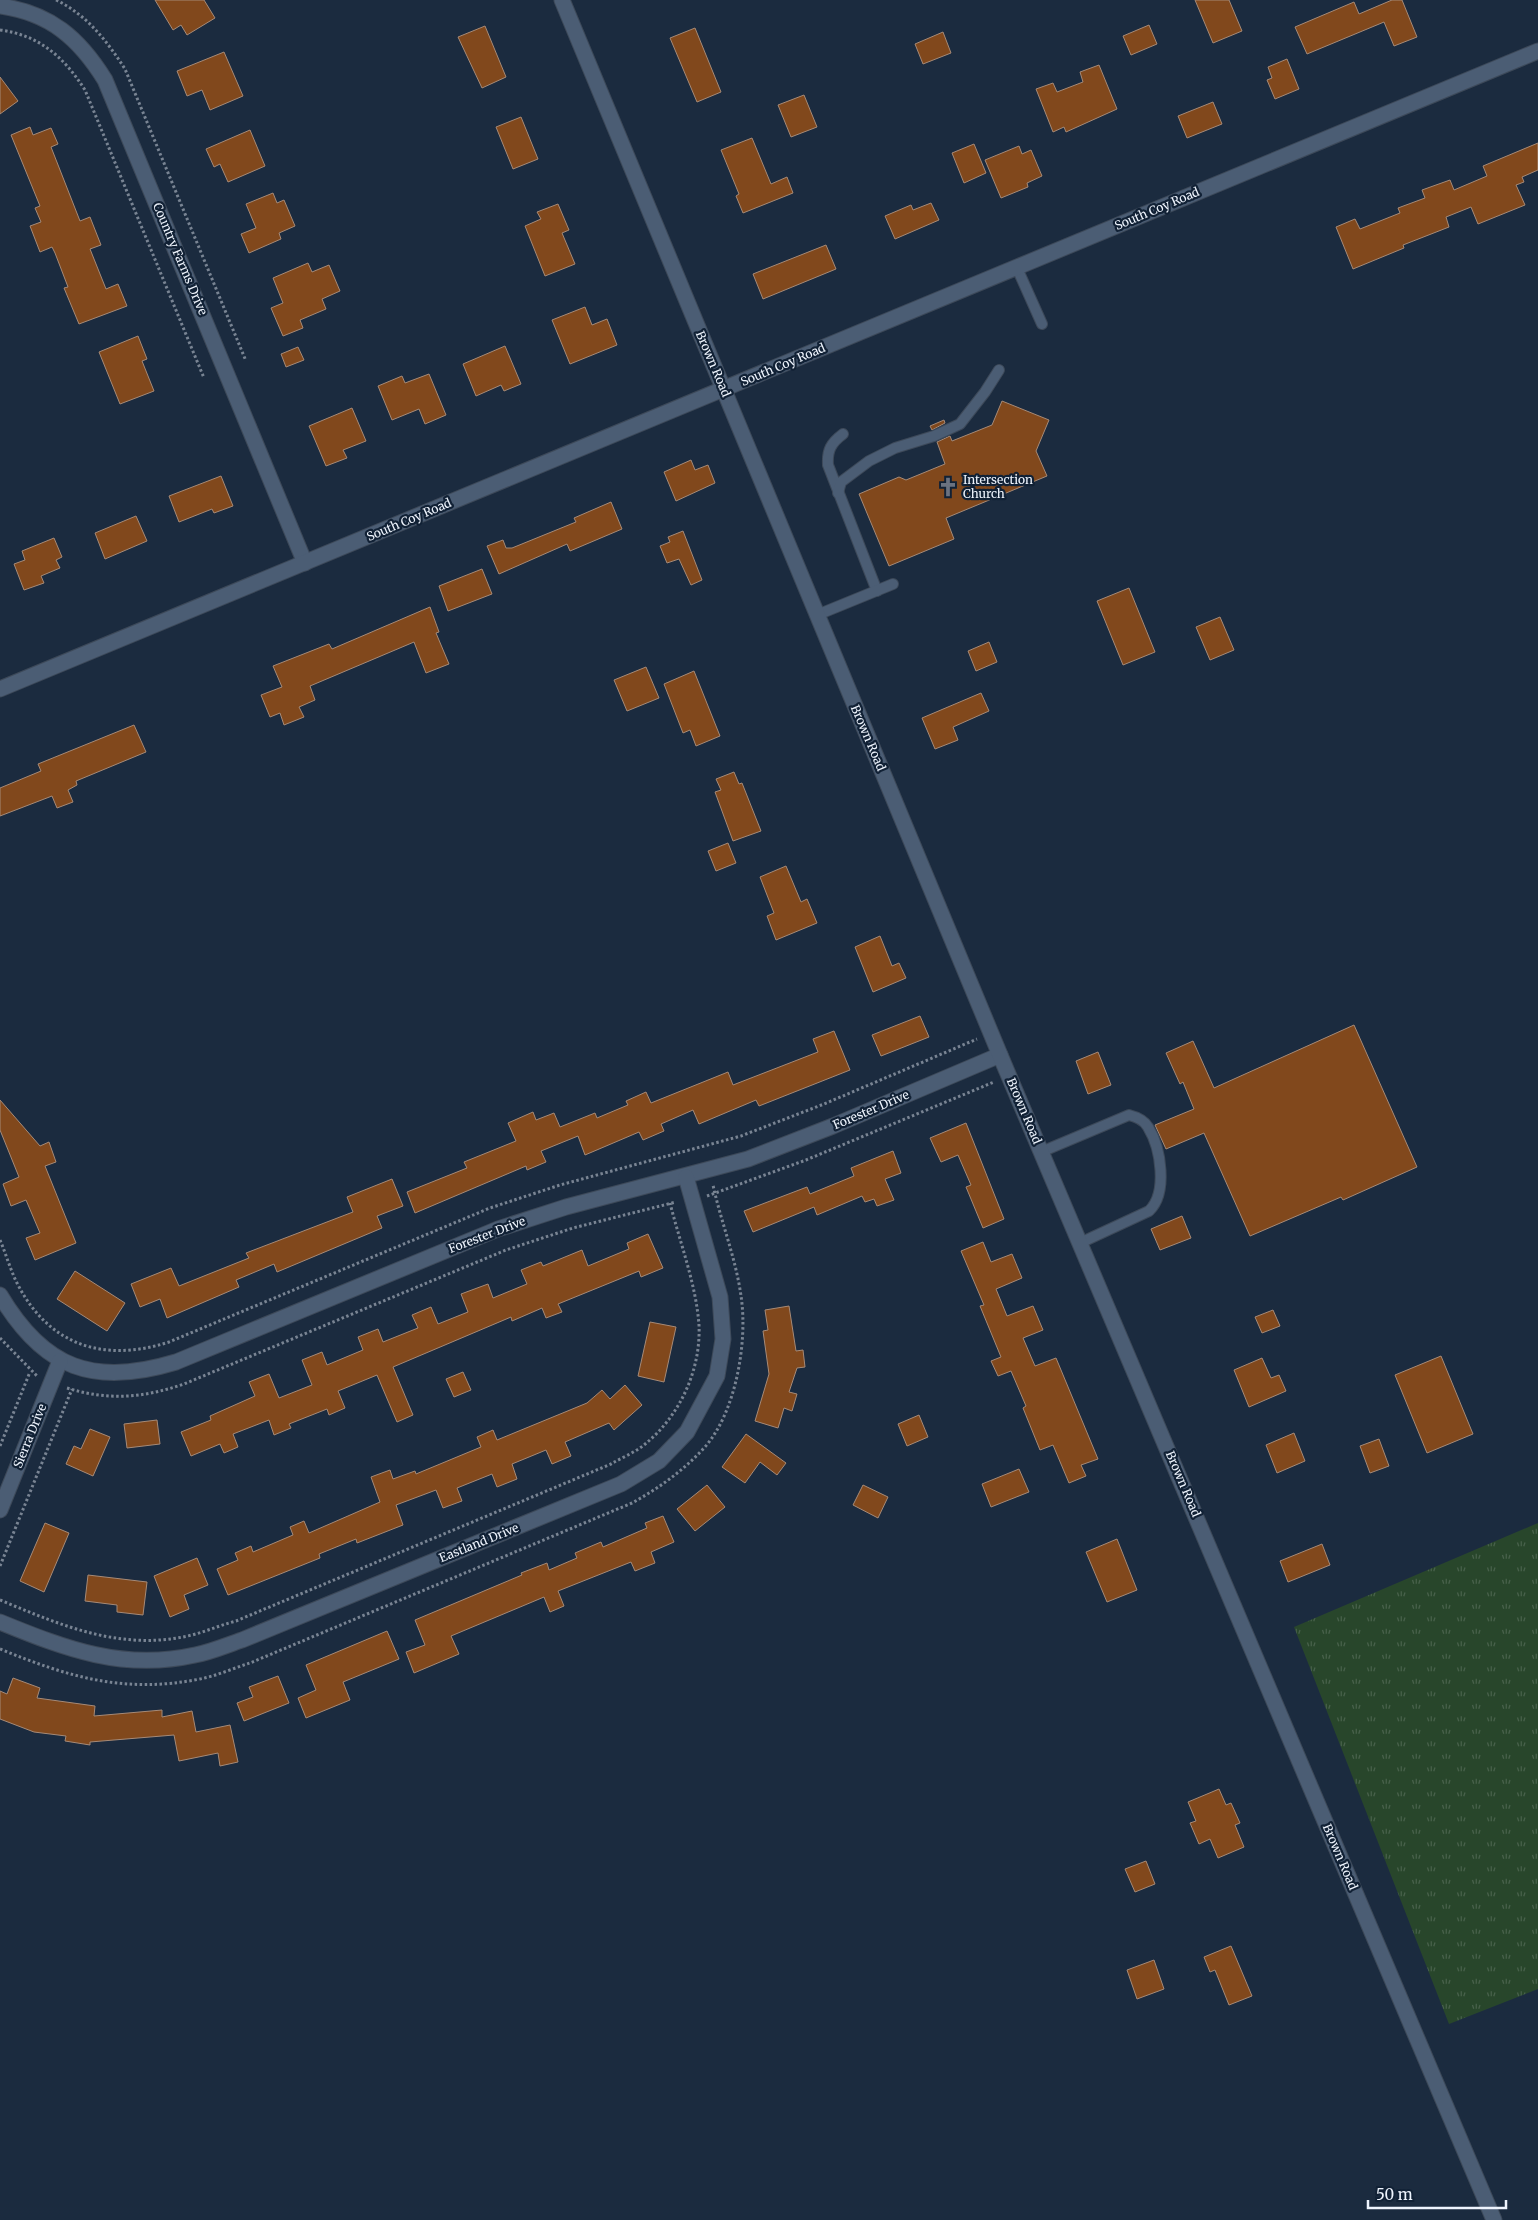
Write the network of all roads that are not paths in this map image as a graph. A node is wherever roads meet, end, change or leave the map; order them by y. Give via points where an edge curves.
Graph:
1 (562, 0) edge
2 (0, 6) edge
3 (1538, 51) edge
4 (1016, 268) junction
5 (1042, 324) dead end
6 (999, 370) dead end
7 (723, 389) junction
8 (843, 434) dead end
9 (838, 493) junction
10 (305, 563) junction
11 (893, 584) dead end
12 (877, 591) junction
13 (817, 615) junction
14 (0, 690) edge
15 (1000, 1055) junction
16 (1042, 1152) junction
17 (686, 1177) junction
18 (1080, 1243) junction
19 (0, 1295) edge
20 (60, 1361) junction
21 (0, 1510) edge
22 (0, 1622) edge
23 (1494, 2220) edge

1 - 7 street, Brown Road
2 - 10 street, Country Farms Drive via 19,9 55,24 84,48 105,80
3 - 4 street, South Coy Road
4 - 5 lane
4 - 7 street, South Coy Road
6 - 9 lane via 960,424 895,448 869,462 841,482
7 - 10 street, South Coy Road
7 - 13 street, Brown Road
8 - 9 lane via 831,444 828,453 828,465
9 - 12 lane
10 - 14 street, South Coy Road
11 - 12 lane
12 - 13 lane
13 - 15 street, Brown Road
15 - 16 street, Brown Road
15 - 17 street, Forester Drive via 798,1140
16 - 18 street, Brown Road
16 - 18 lane via 1129,1115 1140,1118 1148,1127 1162,1178 1156,1204 1149,1211
17 - 20 street, Forester Drive via 498,1228 176,1362 147,1371 117,1373 83,1369
17 - 22 street, Eastland Drive via 720,1297 722,1339 717,1376 687,1432 659,1461 612,1488 242,1640 196,1655 148,1661 109,1659 61,1647
18 - 23 street, Brown Road
19 - 20 street, Forester Drive via 12,1315
20 - 21 street, Sierra Drive

